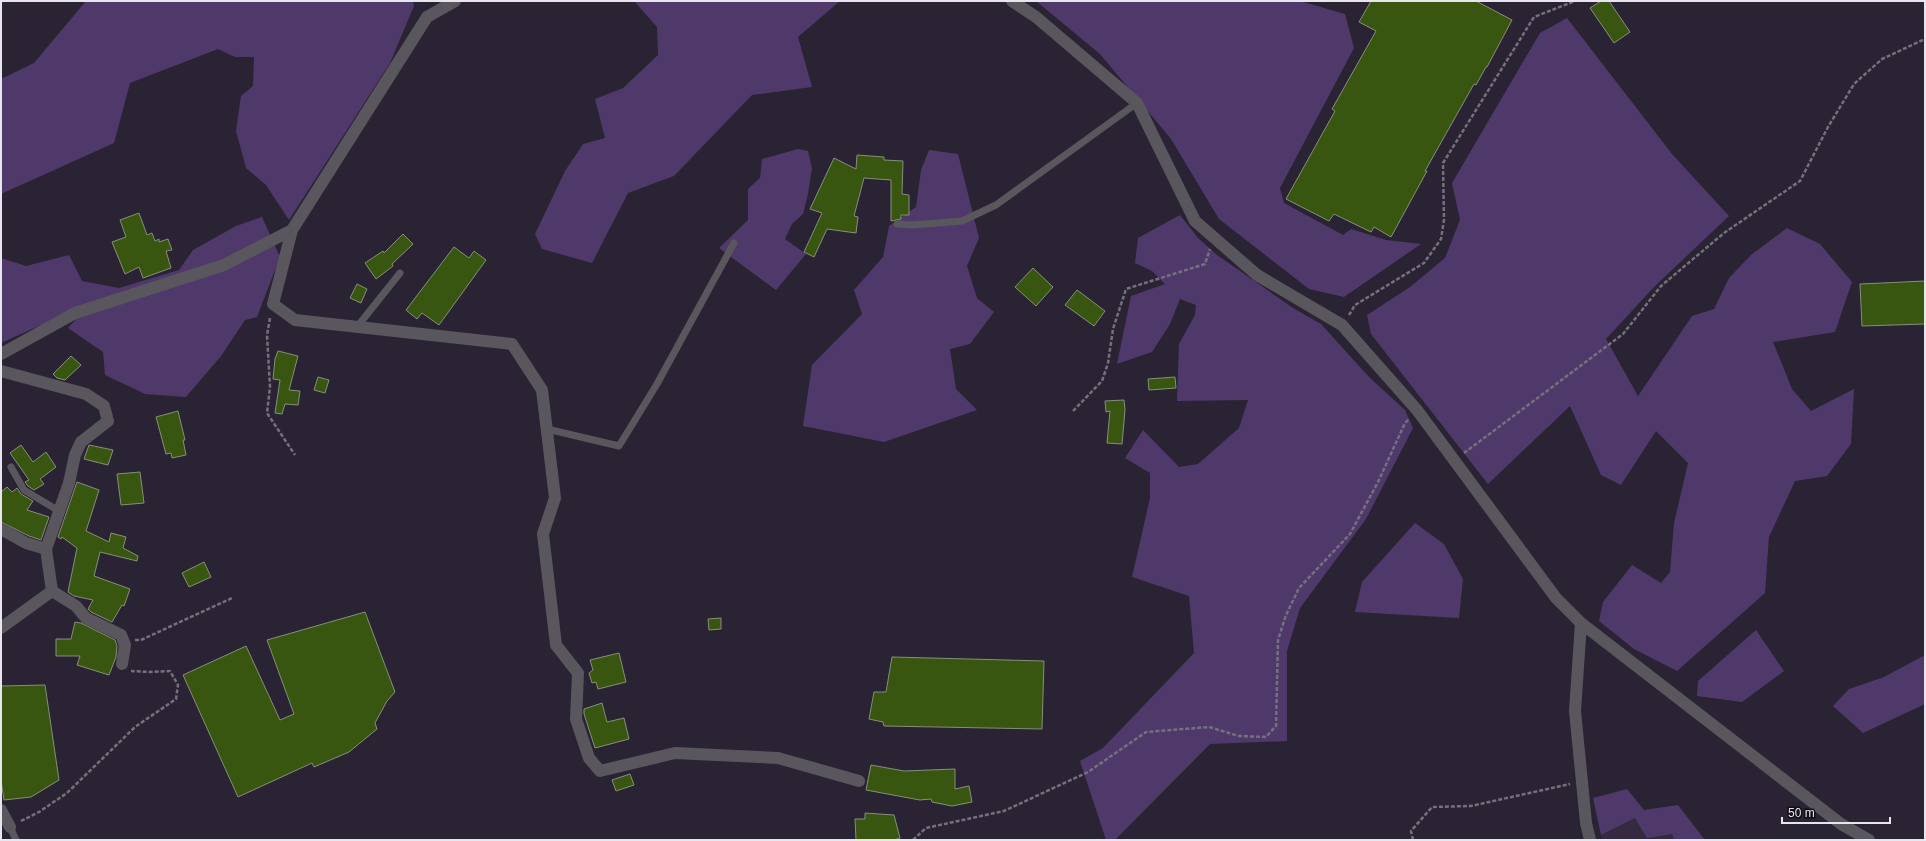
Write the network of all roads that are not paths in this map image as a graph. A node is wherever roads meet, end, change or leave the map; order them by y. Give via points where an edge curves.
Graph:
1 (455, 1) edge
2 (1012, 1) edge
3 (1137, 102) junction
4 (898, 224) dead end
5 (292, 230) junction
6 (734, 243) dead end
7 (400, 273) dead end
8 (357, 327) junction
9 (1, 354) edge
10 (1, 371) edge
11 (547, 429) junction
12 (11, 467) dead end
13 (60, 511) junction
14 (1, 529) edge
15 (46, 548) junction
16 (52, 591) junction
17 (1581, 623) junction
18 (1, 628) edge
19 (122, 664) road end
20 (859, 781) dead end
21 (1, 810) edge
22 (10, 827) joint
23 (1865, 839) edge
24 (16, 840) edge
25 (1590, 840) edge

1 - 5 street via 427,17
2 - 3 street via 1036,17
3 - 4 lane via 996,205 962,221
3 - 17 street via 1195,221 1257,275 1342,325 1417,410 1556,598
5 - 8 street via 273,304 295,320
5 - 9 street via 224,265 75,313
6 - 11 lane via 657,384 619,446
7 - 8 lane
8 - 11 street via 512,344 542,390
10 - 13 street via 86,394 104,406 108,421 81,442
11 - 20 street via 555,498 543,534 556,645 578,673 576,719 589,758 600,771 675,753 778,758
12 - 13 lane via 24,490
13 - 15 street
14 - 15 street via 26,543
15 - 16 street
16 - 18 street
16 - 19 street via 76,606 86,618 121,636 125,645
17 - 23 street via 1841,824
17 - 25 street via 1575,711
21 - 22 street
22 - 24 lane

